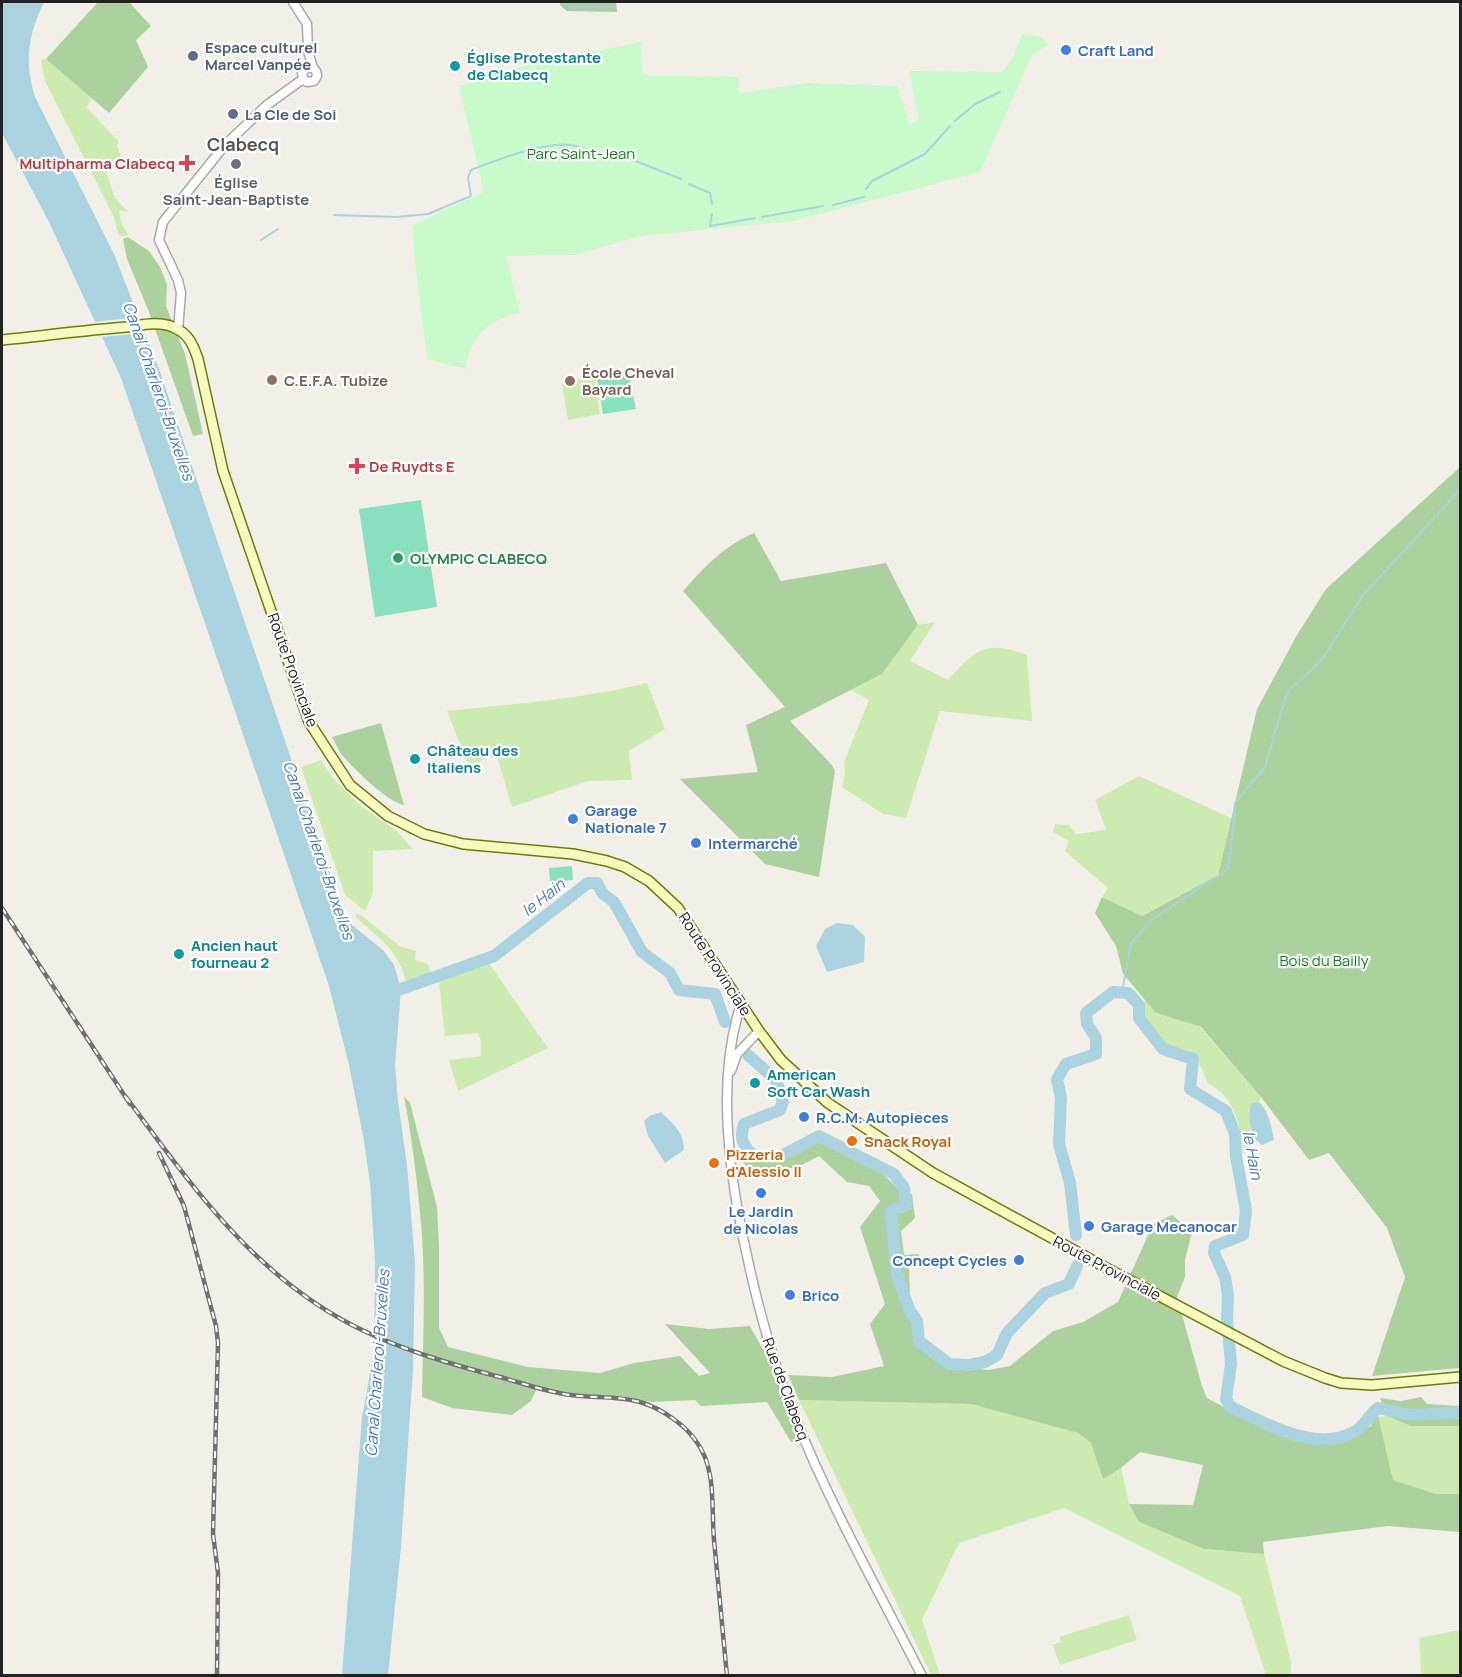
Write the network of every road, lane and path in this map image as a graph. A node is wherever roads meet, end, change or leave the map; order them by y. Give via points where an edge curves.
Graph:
1 (293, 2) edge
2 (178, 330) junction
3 (2, 340) edge
4 (741, 1004) junction
5 (759, 1031) junction
6 (727, 1080) junction
7 (1461, 1377) edge
8 (922, 1676) edge

1 - 2 street via 307,24 307,72 225,145 164,222 159,240 181,293
2 - 3 main road via 158,324
2 - 4 main road, Route Provinciale via 193,344 223,471 309,722 350,785 388,816 431,836 463,844 573,854 607,861 633,872 678,908
4 - 5 main road, Route Provinciale
4 - 6 street, Rue de Clabecq via 729,1050
5 - 6 street, Rue de Clabecq via 737,1054
5 - 7 main road, Route Provinciale via 782,1060 828,1103 933,1173 1304,1371 1359,1385
6 - 8 street, Rue de Clabecq via 732,1175 746,1258 782,1384 813,1462

